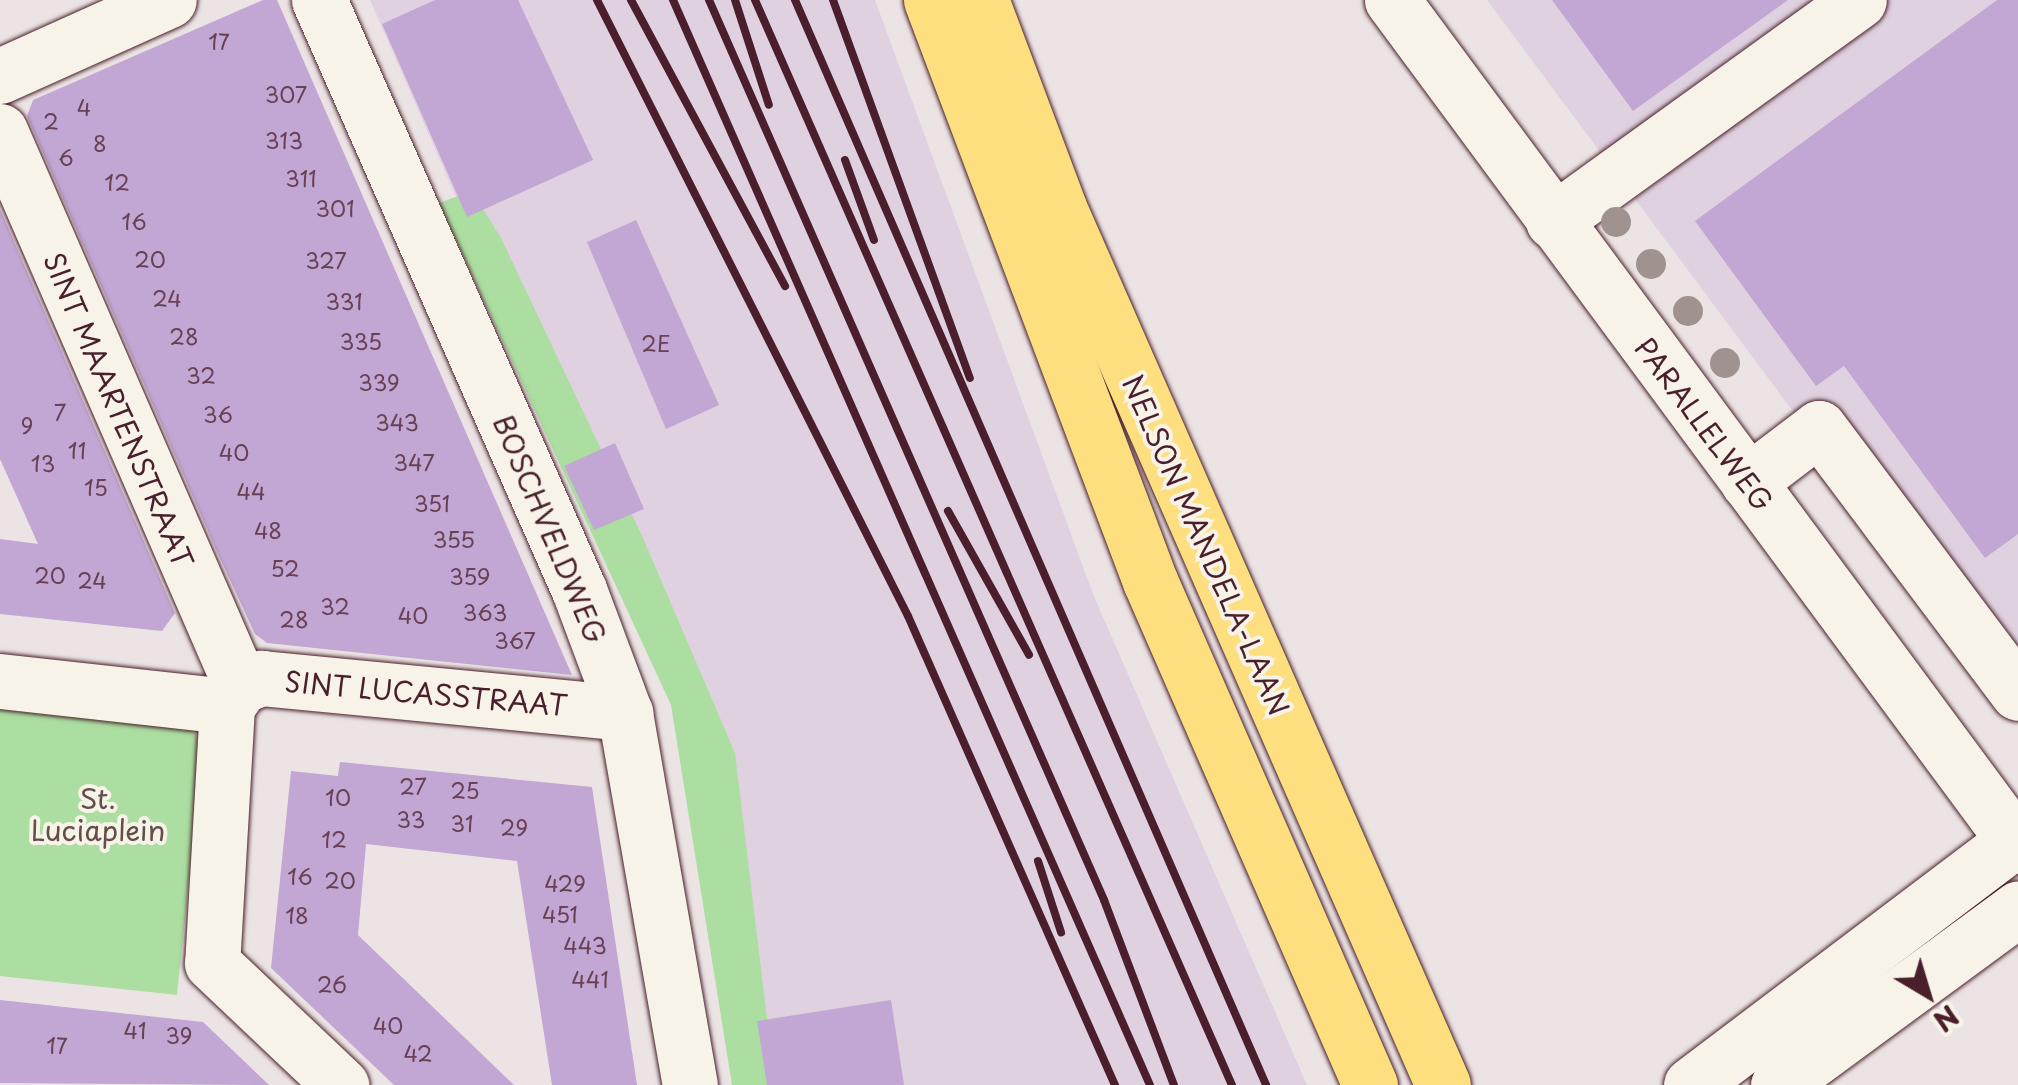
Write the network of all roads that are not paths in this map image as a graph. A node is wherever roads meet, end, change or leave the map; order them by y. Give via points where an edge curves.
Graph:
1 (168, 0) edge
2 (320, 0) edge
3 (932, 0) edge
4 (981, 0) edge
5 (1392, 0) edge
6 (1859, 0) edge
7 (0, 76) edge
8 (0, 132) edge
9 (1553, 221) junction
10 (1748, 482) junction
11 (0, 681) edge
12 (2018, 693) edge
13 (234, 696) junction
14 (625, 712) junction
15 (2016, 844) edge
16 (2018, 909) edge
17 (341, 1085) edge
18 (690, 1085) edge
19 (1370, 1085) edge
20 (1442, 1085) edge
21 (1691, 1085) edge
22 (1778, 1085) edge

1 - 7 street
2 - 14 street, BOSCHVELDWEG via 579,590
3 - 19 main road, NELSON MANDELA-LAAN via 1150,581
4 - 20 main road, NELSON MANDELA-LAAN via 1059,208
5 - 9 street, PARALLELWEG
6 - 9 street
8 - 13 street, SINT MAARTENSTRAAT
9 - 10 street, PARALLELWEG
10 - 12 street via 1819,428
10 - 15 street, PARALLELWEG
11 - 13 street, SINT LUCASSTRAAT
13 - 14 street, SINT LUCASSTRAAT via 261,678
13 - 17 street via 212,962
14 - 18 street, BOSCHVELDWEG
15 - 21 street
16 - 22 street

